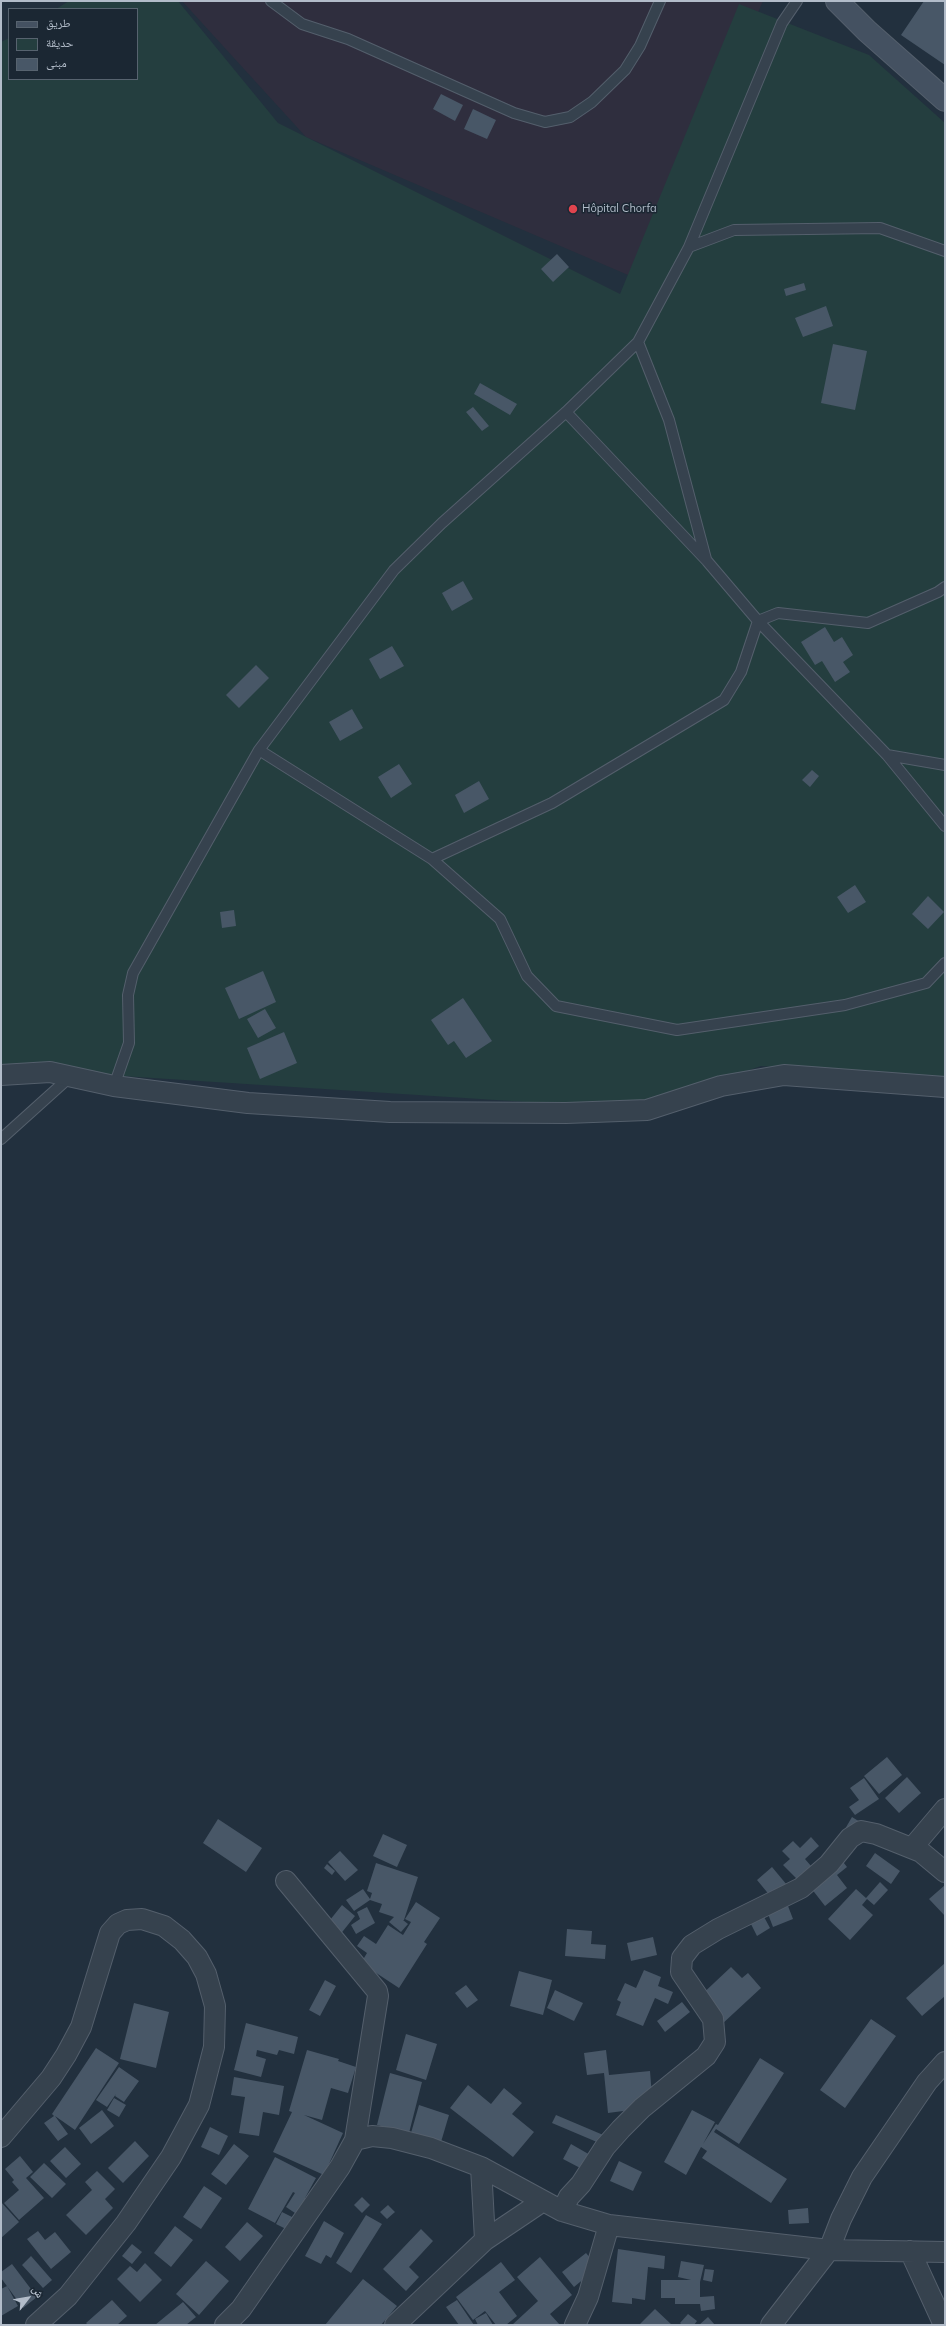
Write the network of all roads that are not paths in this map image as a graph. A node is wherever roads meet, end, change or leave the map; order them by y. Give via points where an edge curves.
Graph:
1 (271, 1) edge
2 (660, 1) edge
3 (796, 1) edge
4 (837, 1) edge
5 (945, 100) edge
6 (689, 247) junction
7 (945, 251) edge
8 (638, 342) junction
9 (566, 412) junction
10 (707, 561) junction
11 (945, 587) edge
12 (758, 621) junction
13 (259, 750) junction
14 (887, 755) junction
15 (945, 765) edge
16 (945, 826) edge
17 (432, 859) junction
18 (945, 963) edge
19 (1, 1075) edge
20 (70, 1076) junction
21 (114, 1086) junction
22 (945, 1087) edge
23 (1, 1139) edge
24 (945, 1809) edge
25 (912, 1848) junction
26 (945, 1872) edge
27 (286, 1881) dead end
28 (945, 2062) edge
29 (1, 2138) edge
30 (355, 2140) junction
31 (481, 2167) junction
32 (543, 2200) junction
33 (562, 2211) junction
34 (609, 2225) junction
35 (485, 2240) junction
36 (829, 2250) junction
37 (910, 2251) junction
38 (945, 2252) edge
39 (36, 2325) edge
40 (225, 2325) edge
41 (395, 2325) edge
42 (575, 2325) edge
43 (771, 2325) edge
44 (944, 2325) edge

1 - 2 lane via 302,24 348,39 514,113 545,122 570,117 592,102 625,70 640,46
3 - 6 lane via 782,23
4 - 5 main road
6 - 7 lane via 734,230 880,228
6 - 8 lane
8 - 9 lane
8 - 10 lane via 669,420
9 - 10 lane
9 - 13 lane via 442,523 394,570
10 - 12 lane
11 - 12 lane via 868,623 778,613
12 - 14 lane
12 - 17 lane via 741,672 724,700 552,803
13 - 17 lane
13 - 21 lane via 133,973 128,995 129,1042
14 - 15 lane
14 - 16 lane
17 - 18 lane via 500,919 527,976 556,1006 677,1030 845,1005 926,983
19 - 20 street via 30,1072
20 - 21 street
20 - 23 lane
21 - 22 street via 248,1103 390,1112 544,1113 647,1110 721,1086 784,1075
24 - 25 street
25 - 26 street via 921,1852
25 - 33 street via 876,1834 860,1831 850,1838 829,1864 801,1888 718,1929 692,1945 682,1958 681,1972 713,2019 715,2042 706,2056 642,2108 621,2129 569,2197
27 - 30 street via 377,1991
28 - 36 street via 927,2082 862,2177
29 - 39 street via 66,2056 81,2026 110,1933 118,1924 127,1920 142,1919 164,1926 182,1940 197,1957 206,1974 215,2006 214,2047 199,2105 171,2157 126,2223 68,2296
30 - 31 street via 372,2136 392,2138 431,2148
30 - 40 street via 340,2168 241,2309
31 - 32 street
31 - 35 street
32 - 33 street
32 - 35 street
33 - 34 street
34 - 36 street
34 - 42 street via 588,2297
35 - 41 street
36 - 37 street
36 - 43 street
37 - 38 street
37 - 44 street

